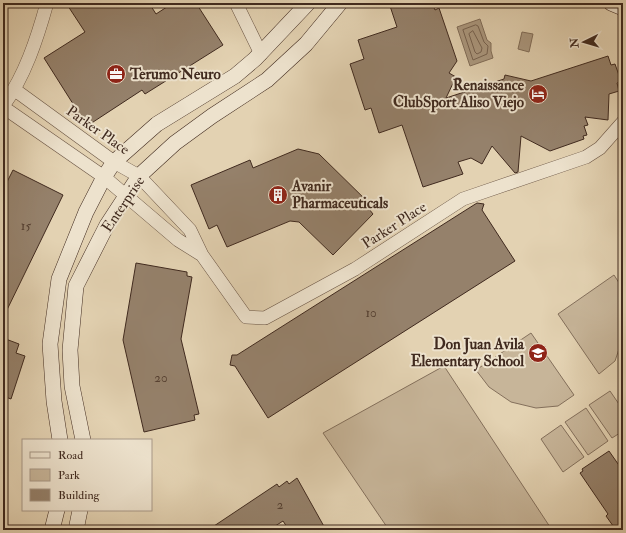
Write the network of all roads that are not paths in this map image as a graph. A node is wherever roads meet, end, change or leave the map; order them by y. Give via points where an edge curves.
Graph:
1 (47, 3) edge
2 (236, 3) edge
3 (308, 3) edge
4 (340, 3) edge
5 (611, 3) edge
6 (623, 8) edge
7 (261, 54) junction
8 (15, 90) junction
9 (3, 107) edge
10 (623, 122) edge
11 (114, 162) junction
12 (139, 176) junction
13 (104, 177) junction
14 (126, 195) junction
15 (202, 255) junction
16 (60, 439) edge
17 (83, 439) edge
18 (57, 511) edge
19 (80, 511) edge
20 (52, 530) edge
21 (76, 530) edge

1 - 8 street via 38,34
2 - 7 street
3 - 7 main road, Enterprise
4 - 12 main road, Enterprise via 306,44 267,80 175,143
5 - 6 main road
7 - 11 main road, Enterprise via 235,76 157,124
8 - 9 street
8 - 11 street, Parker Place
9 - 13 street, Parker Place
10 - 15 street, Parker Place via 600,148 586,157 463,199 355,269 265,318 246,317
11 - 12 street, Parker Place
11 - 13 main road, Enterprise
12 - 14 main road, Enterprise
12 - 15 street, Parker Place via 190,230
13 - 14 street, Parker Place
13 - 16 main road, Enterprise via 86,212 59,279 50,344
14 - 15 street, Parker Place via 178,240
14 - 17 main road, Enterprise via 107,225 76,286 70,350 72,386
18 - 20 main road
19 - 21 main road

